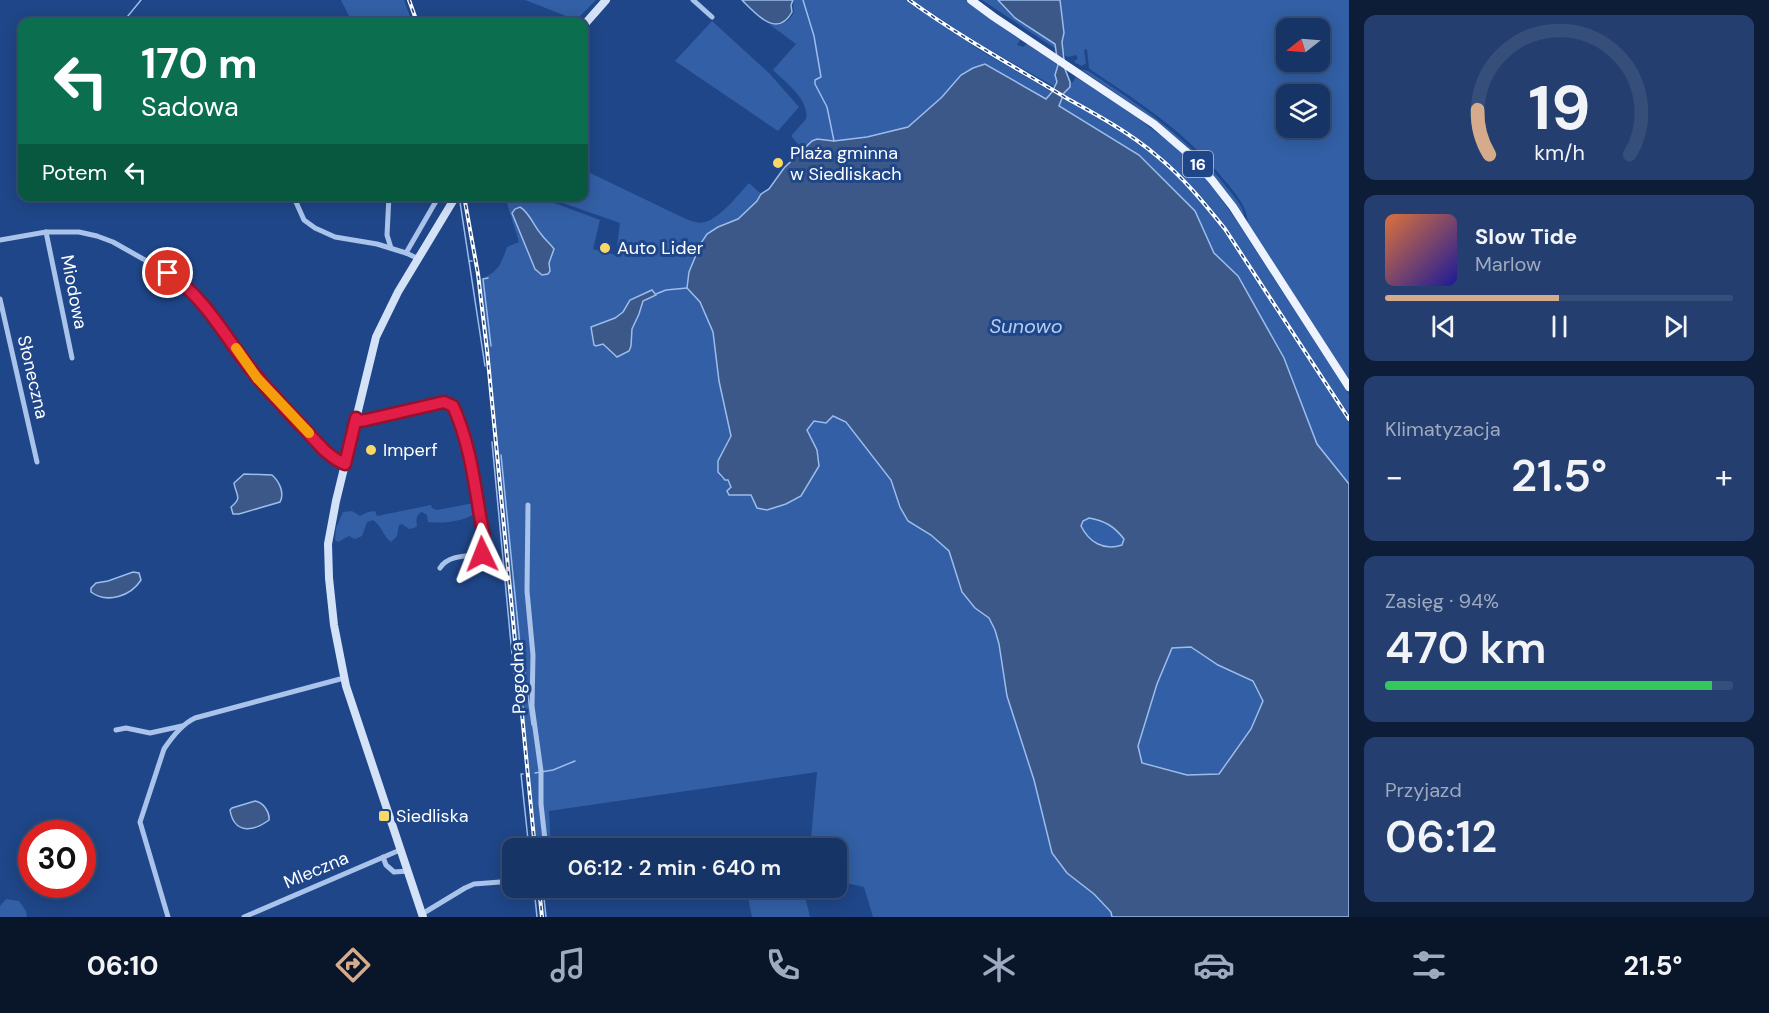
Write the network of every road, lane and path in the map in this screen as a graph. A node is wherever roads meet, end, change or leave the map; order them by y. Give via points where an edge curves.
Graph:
1 (606, 0) edge
2 (693, 0) edge
3 (971, 0) edge
4 (712, 16) dead end
5 (588, 20) edge
6 (389, 201) edge
7 (436, 201) edge
8 (453, 201) edge
9 (296, 202) dead end
10 (46, 232) junction
11 (0, 240) edge
12 (391, 248) junction
13 (406, 253) junction
14 (419, 259) junction
15 (0, 299) edge
16 (72, 358) dead end
17 (1349, 387) edge
18 (356, 418) junction
19 (37, 462) dead end
20 (345, 464) junction
21 (528, 505) dead end
22 (440, 568) dead end
23 (344, 678) junction
24 (184, 725) junction
25 (116, 730) dead end
26 (545, 838) edge
27 (400, 850) junction
28 (383, 857) junction
29 (408, 871) junction
30 (502, 881) edge
31 (423, 916) edge
32 (168, 917) edge
33 (244, 917) edge

1 - 5 main road
2 - 4 street
3 - 17 main road, 16 via 1154,124 1203,169 1246,227
6 - 12 street via 387,235
7 - 13 street
8 - 14 main road
9 - 12 street via 304,220 315,228 335,237
10 - 11 street
10 - 16 street, Miodowa
10 - 20 street via 79,232 113,242 193,292 257,378 324,450
12 - 13 street
13 - 14 street
14 - 18 main road via 376,337
15 - 19 street, Słoneczna
18 - 20 main road
18 - 22 street via 366,420 444,402 453,406 472,467 485,549 482,554 451,559
20 - 23 main road via 328,544 331,599
21 - 26 street, Pogodna via 532,706
23 - 24 street via 195,718
23 - 27 main road
24 - 25 street via 150,733
24 - 32 street via 164,749 140,822
27 - 28 street, Mleczna
27 - 29 main road
28 - 29 street via 394,872
28 - 33 street, Mleczna
29 - 31 main road
30 - 31 street via 465,888

